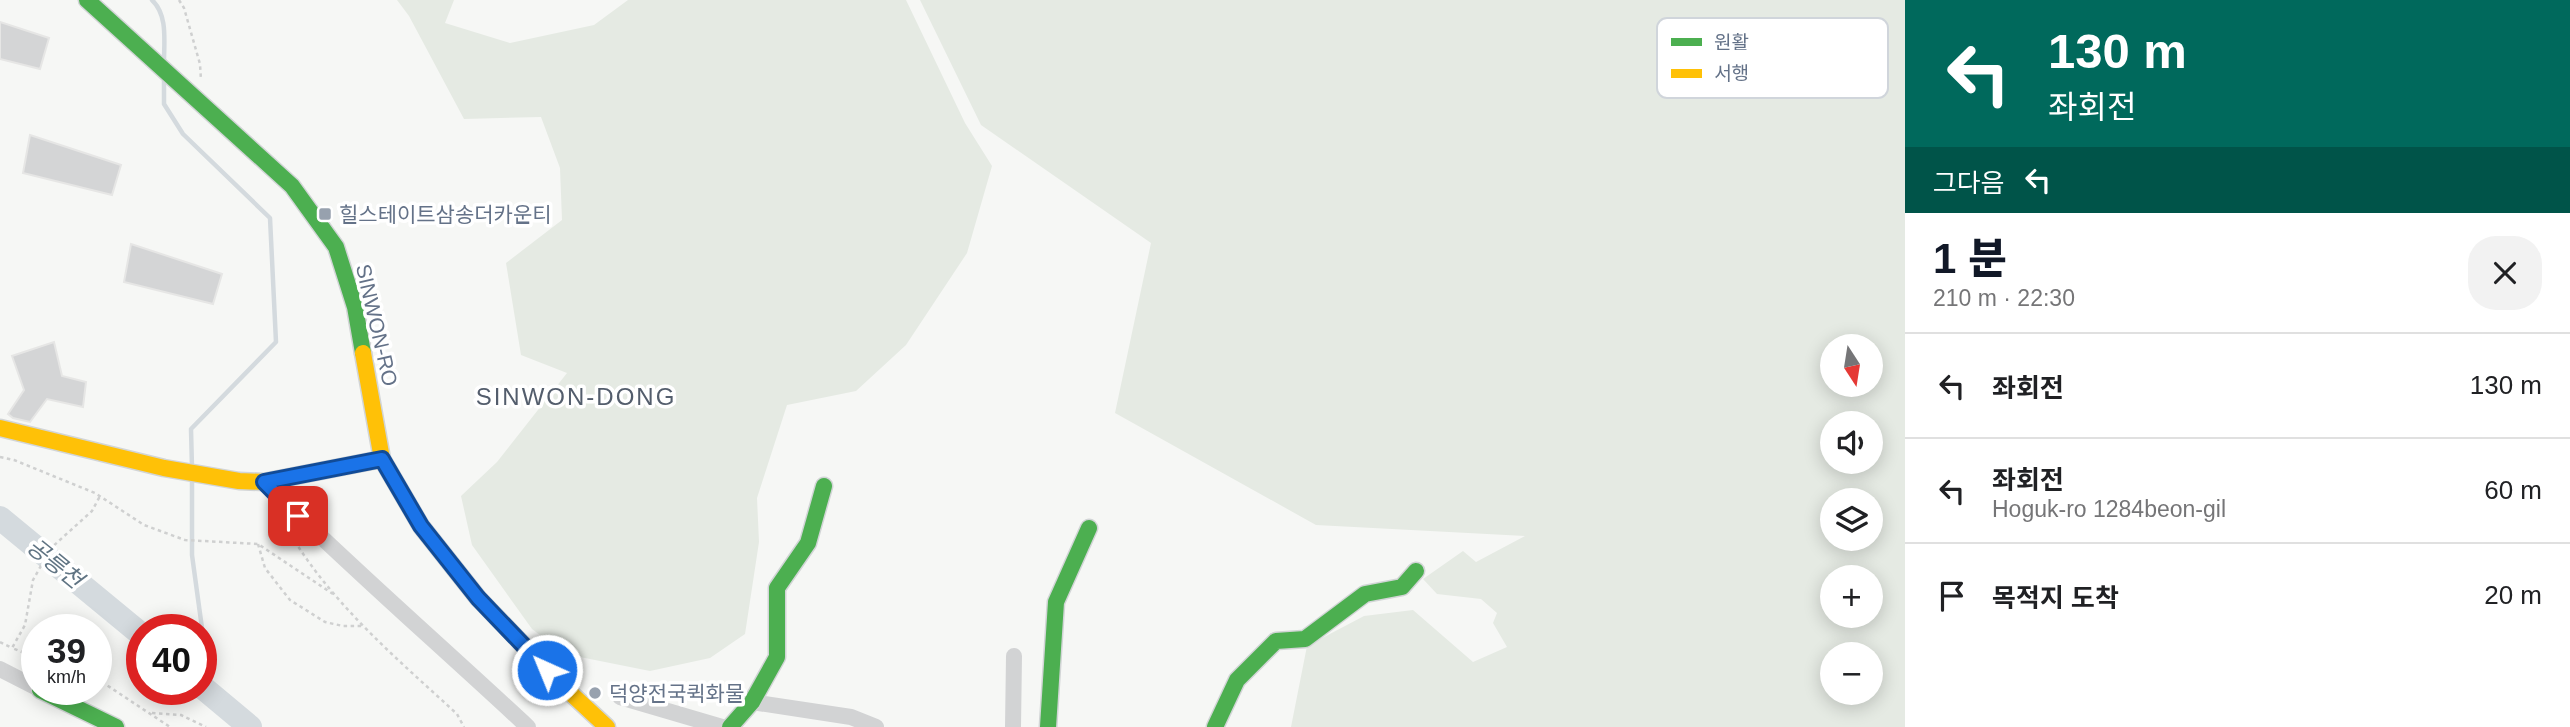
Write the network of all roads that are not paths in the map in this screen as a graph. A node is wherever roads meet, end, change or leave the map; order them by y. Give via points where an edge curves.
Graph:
1 (87, 0) edge
2 (0, 428) edge
3 (382, 459) junction
4 (264, 482) junction
5 (824, 486) dead end
6 (1089, 528) dead end
7 (1416, 571) dead end
8 (1014, 656) dead end
9 (0, 669) edge
10 (21, 680) edge
11 (621, 697) dead end
12 (752, 702) junction
13 (71, 705) edge
14 (116, 727) edge
15 (528, 727) edge
16 (607, 727) edge
17 (722, 727) edge
18 (730, 727) edge
19 (876, 727) edge
20 (1013, 727) edge
21 (1048, 727) edge
22 (1215, 727) edge

1 - 3 street, SINWON-RO via 115,28 195,90 292,186 336,247 355,307
2 - 4 street via 164,468
3 - 4 street
3 - 16 street via 421,526 478,598
4 - 15 street
5 - 12 street via 808,543 777,588 777,657
6 - 21 street via 1056,602
7 - 22 street via 1402,587 1366,594 1305,639 1276,641 1237,680
8 - 20 street
9 - 10 street
11 - 17 street
12 - 18 street
12 - 19 street via 851,717
13 - 14 street

